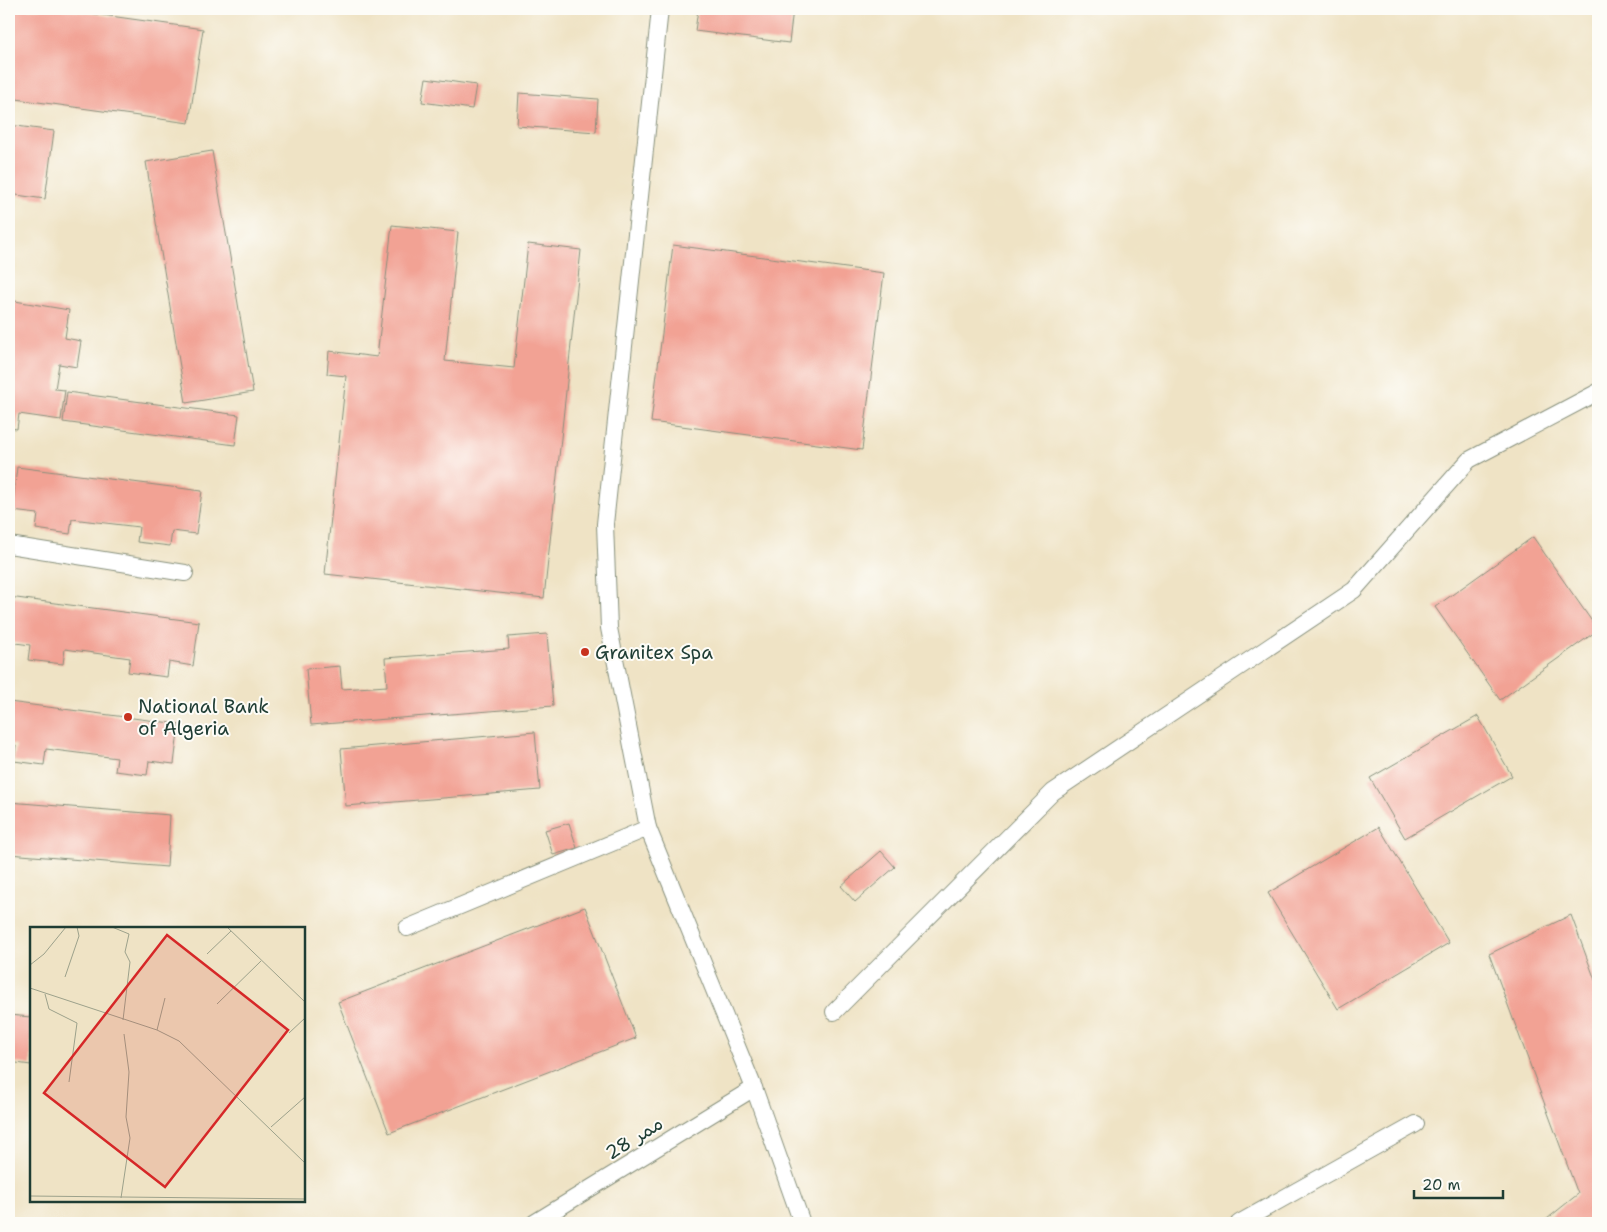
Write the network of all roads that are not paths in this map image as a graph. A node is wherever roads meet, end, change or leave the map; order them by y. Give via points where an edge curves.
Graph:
1 (660, 9) edge
2 (1598, 392) edge
3 (9, 544) edge
4 (184, 573) dead end
5 (648, 828) junction
6 (407, 928) dead end
7 (834, 1012) dead end
8 (754, 1088) junction
9 (1416, 1124) dead end
10 (534, 1223) edge
11 (802, 1223) edge
12 (1239, 1223) edge

1 - 5 lane via 604,524 609,628
2 - 7 lane via 1469,460 1354,590 1053,792
3 - 4 lane
5 - 6 lane
5 - 8 lane
8 - 10 lane, ممر 28
8 - 11 lane
9 - 12 lane

